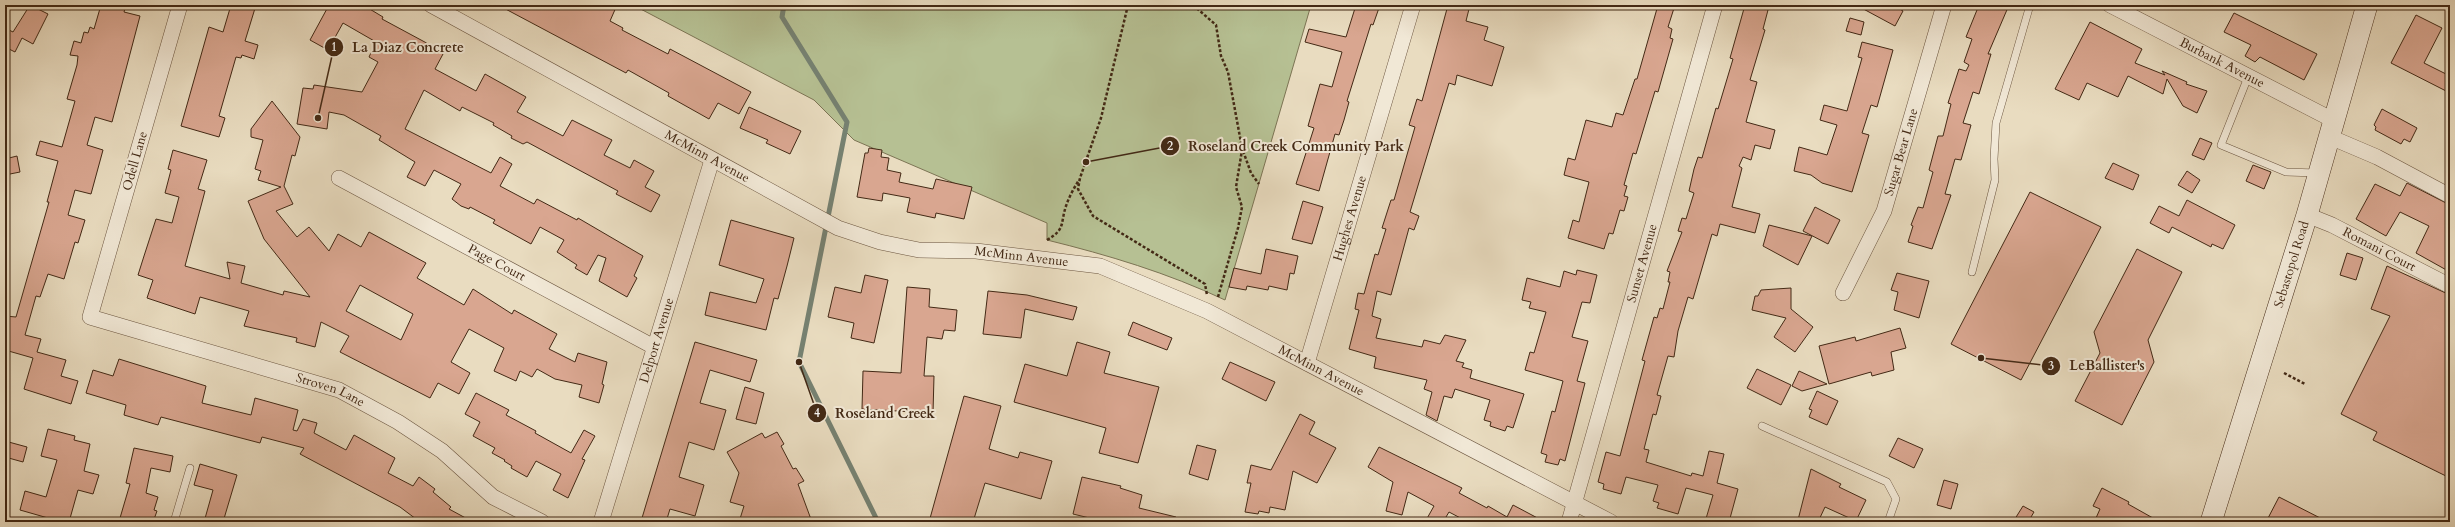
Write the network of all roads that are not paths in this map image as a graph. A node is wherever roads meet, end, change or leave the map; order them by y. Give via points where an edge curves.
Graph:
1 (180, 5) edge
2 (431, 5) edge
3 (1413, 5) edge
4 (1715, 5) edge
5 (1944, 5) edge
6 (2030, 5) edge
7 (2110, 5) edge
8 (2367, 5) edge
9 (2248, 77) junction
10 (2332, 129) junction
11 (712, 160) junction
12 (2319, 174) junction
13 (339, 178) dead end
14 (2450, 196) edge
15 (2307, 215) junction
16 (1972, 272) dead end
17 (2450, 286) edge
18 (1843, 293) dead end
19 (90, 317) joint
20 (654, 347) junction
21 (1307, 363) junction
22 (1762, 426) dead end
23 (190, 468) dead end
24 (1574, 504) junction
25 (174, 522) edge
26 (542, 522) edge
27 (601, 522) edge
28 (1569, 522) edge
29 (1611, 522) edge
30 (1888, 522) edge
31 (2211, 522) edge

1 - 19 street, Odell Lane
2 - 11 street, McMinn Avenue
3 - 21 street, Hughes Avenue
4 - 24 street, Sunset Avenue
5 - 18 street, Sugar Bear Lane via 1884,211
6 - 16 lane via 1996,123 1995,180
7 - 9 street, Burbank Avenue
8 - 10 main road, Sebastopol Road
9 - 10 street, Burbank Avenue
9 - 12 lane via 2221,145 2286,172
10 - 12 main road, Sebastopol Road
10 - 14 street via 2377,158
11 - 20 street, Delport Avenue
11 - 21 street, McMinn Avenue via 838,228 880,242 918,250 976,251 1100,266 1207,311
12 - 15 main road, Sebastopol Road
13 - 20 street, Page Court
15 - 17 street, Romani Court via 2332,225
15 - 31 main road, Sebastopol Road
19 - 26 street, Stroven Lane via 339,390 398,422 442,451 493,497
20 - 27 street, Delport Avenue
21 - 24 street, McMinn Avenue
22 - 30 lane via 1887,482 1896,499
23 - 25 lane
24 - 28 street, Sunset Avenue
24 - 29 street, McMinn Avenue

